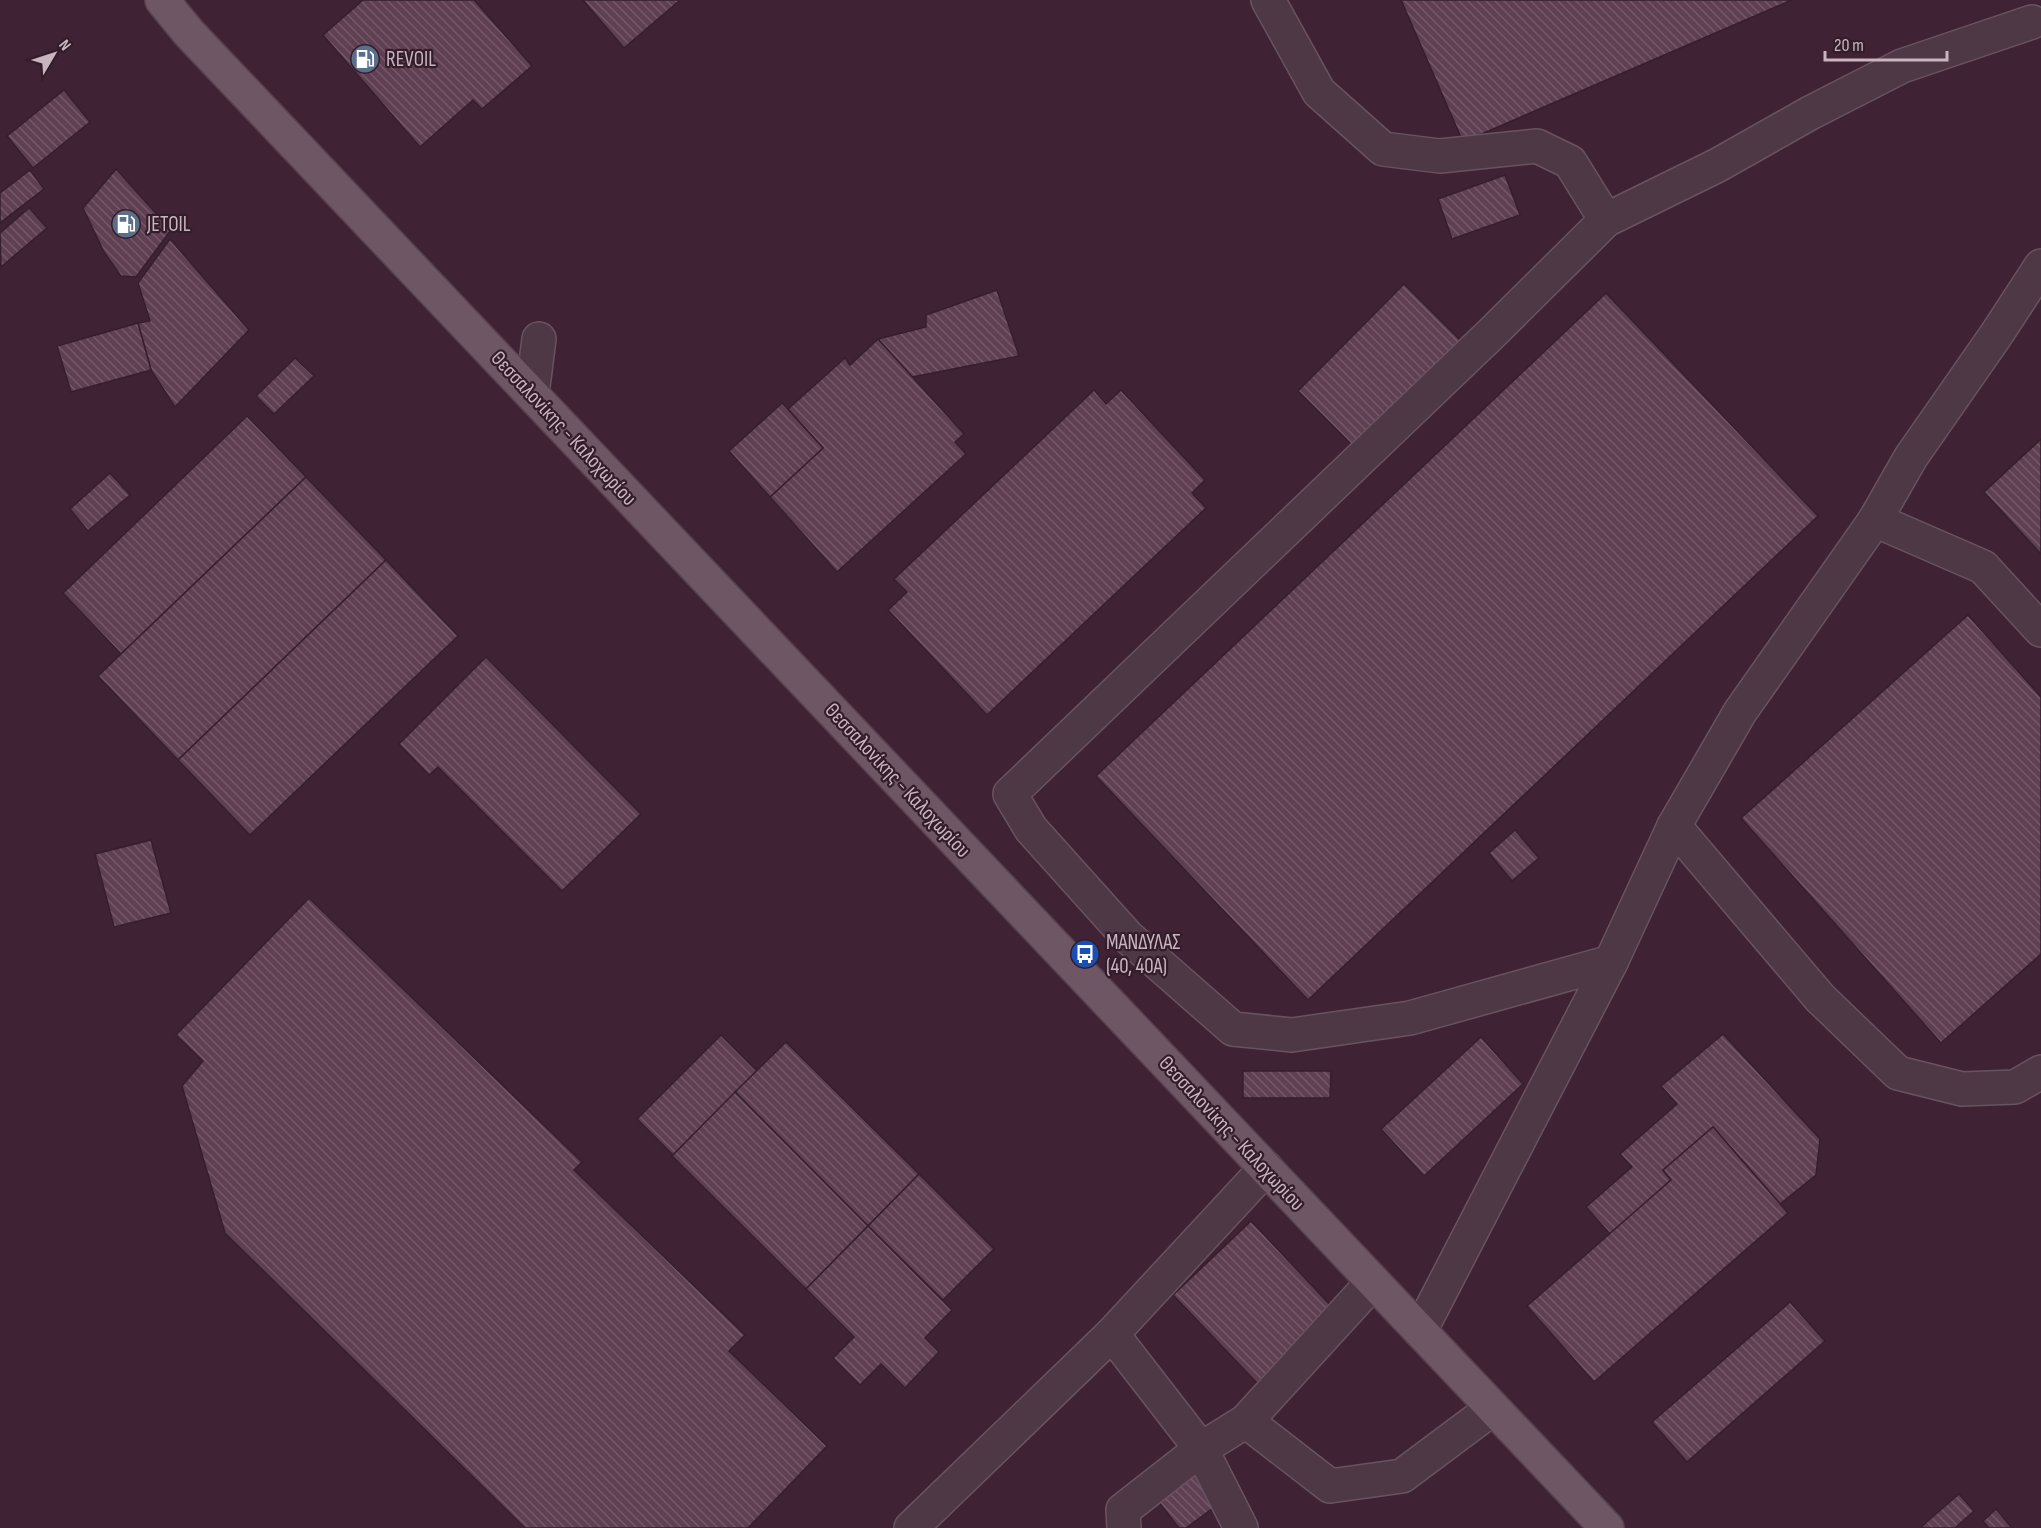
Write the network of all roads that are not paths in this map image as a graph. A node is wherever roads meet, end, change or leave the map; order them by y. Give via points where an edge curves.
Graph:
1 (150, 0) edge
2 (162, 0) edge
3 (1268, 0) edge
4 (2032, 18) edge
5 (189, 33) junction
6 (1606, 220) junction
7 (2041, 266) edge
8 (539, 339) dead end
9 (532, 394) junction
10 (1875, 520) junction
11 (2041, 630) edge
12 (1674, 826) junction
13 (1611, 962) junction
14 (2041, 1072) edge
15 (1266, 1168) junction
16 (1373, 1282) junction
17 (1420, 1331) junction
18 (1112, 1334) junction
19 (1493, 1408) junction
20 (1246, 1421) junction
21 (1201, 1449) junction
22 (911, 1528) edge
23 (1124, 1528) edge
24 (1241, 1528) edge
25 (1607, 1528) edge

1 - 5 main road, Θεσσαλονίκης - Καλοχωρίου
2 - 5 main road, Θεσσαλονίκης - Καλοχωρίου
3 - 6 street via 1319,92 1383,148 1440,156 1537,146 1570,162
4 - 6 street via 1902,66
5 - 9 main road, Θεσσαλονίκης - Καλοχωρίου
6 - 13 street via 1010,794 1031,829 1128,937 1233,1029 1292,1035 1410,1018
7 - 10 street via 1911,457
8 - 9 street
9 - 15 main road, Θεσσαλονίκης - Καλοχωρίου
10 - 11 street via 1983,567
10 - 12 street via 1740,712
12 - 13 street
12 - 14 street via 1820,998 1898,1073 1962,1089 2015,1087
13 - 17 street
15 - 16 main road, Θεσσαλονίκης - Καλοχωρίου
15 - 18 street
16 - 17 main road, Θεσσαλονίκης - Καλοχωρίου
16 - 20 street
17 - 19 main road, Θεσσαλονίκης - Καλοχωρίου
18 - 21 street
18 - 22 street
19 - 20 street via 1402,1476 1330,1486
19 - 25 main road, Θεσσαλονίκης - Καλοχωρίου
20 - 21 street
21 - 23 street via 1124,1510
21 - 24 street

